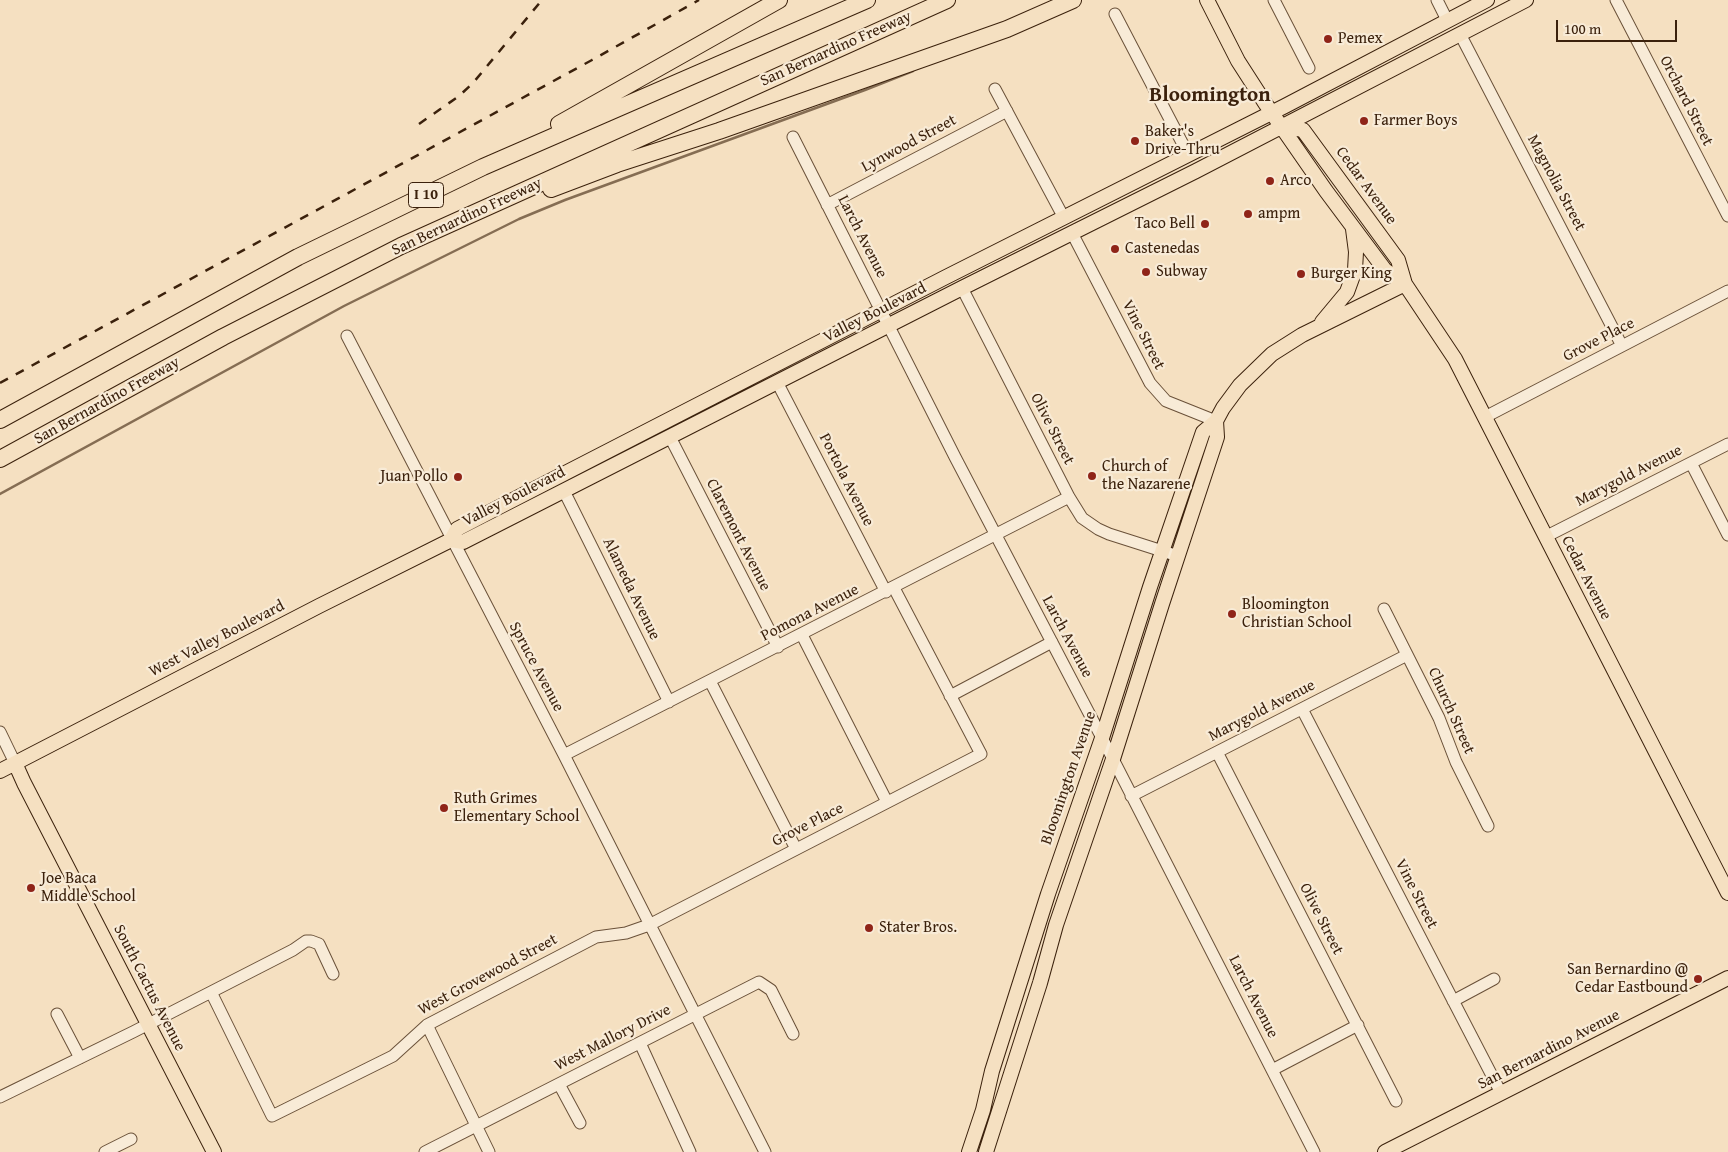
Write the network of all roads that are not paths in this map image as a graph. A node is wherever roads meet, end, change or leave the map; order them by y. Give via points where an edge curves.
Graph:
1 (779, 0) edge
2 (867, 0) edge
3 (947, 0) edge
4 (1073, 0) edge
5 (1207, 0) edge
6 (1274, 0) edge
7 (1436, 0) edge
8 (1487, 0) edge
9 (1526, 0) edge
10 (1616, 0) edge
11 (1115, 14) dead end
12 (1447, 20) junction
13 (1460, 34) junction
14 (1309, 68) dead end
15 (995, 89) dead end
16 (1007, 111) junction
17 (1272, 112) junction
18 (1282, 126) junction
19 (793, 137) dead end
20 (1188, 154) junction
21 (484, 168) junction
22 (827, 205) junction
23 (1728, 216) edge
24 (1064, 218) junction
25 (1353, 226) junction
26 (1072, 233) junction
27 (410, 242) junction
28 (1405, 284) junction
29 (962, 288) junction
30 (1728, 291) edge
31 (881, 312) junction
32 (888, 326) junction
33 (1317, 327) junction
34 (347, 336) dead end
35 (1622, 346) junction
36 (777, 382) junction
37 (1485, 416) junction
38 (0, 420) edge
39 (1216, 421) junction
40 (670, 438) junction
41 (1728, 444) edge
42 (0, 459) edge
43 (1691, 463) junction
44 (564, 491) junction
45 (1069, 497) junction
46 (1728, 535) edge
47 (996, 536) junction
48 (1545, 537) junction
49 (452, 540) junction
50 (1163, 550) junction
51 (1178, 556) junction
52 (890, 590) junction
53 (1384, 609) dead end
54 (802, 635) junction
55 (1052, 642) junction
56 (778, 647) junction
57 (1408, 655) junction
58 (710, 681) junction
59 (950, 696) junction
60 (669, 702) junction
61 (1302, 709) junction
62 (0, 732) edge
63 (1102, 738) junction
64 (1217, 752) junction
65 (981, 754) joint
66 (564, 756) junction
67 (1113, 760) junction
68 (15, 763) junction
69 (0, 771) edge
70 (1131, 796) junction
71 (887, 802) junction
72 (1488, 826) dead end
73 (796, 849) junction
74 (1728, 893) edge
75 (649, 924) junction
76 (333, 974) dead end
77 (1023, 977) junction
78 (1728, 978) edge
79 (1494, 979) dead end
80 (1040, 983) junction
81 (211, 992) junction
82 (1453, 1001) junction
83 (57, 1014) dead end
84 (694, 1014) junction
85 (148, 1025) junction
86 (427, 1025) junction
87 (1358, 1026) junction
88 (793, 1034) dead end
89 (640, 1043) junction
90 (80, 1058) junction
91 (1272, 1070) junction
92 (560, 1084) junction
93 (1501, 1093) junction
94 (0, 1097) edge
95 (1396, 1101) dead end
96 (983, 1110) junction
97 (580, 1124) dead end
98 (476, 1126) junction
99 (131, 1139) dead end
100 (105, 1152) edge
101 (214, 1152) edge
102 (426, 1152) edge
103 (489, 1152) edge
104 (690, 1152) edge
105 (765, 1152) edge
106 (969, 1152) edge
107 (976, 1152) edge
108 (986, 1152) edge
109 (1314, 1152) edge
110 (1385, 1152) edge

1 - 21 highway
2 - 21 highway, San Bernardino Freeway / I 10
3 - 27 highway, San Bernardino Freeway / I 10
4 - 27 highway via 1007,29 617,164 505,207 428,242
5 - 17 main road, Cedar Avenue via 1238,61
6 - 14 street
7 - 12 street
8 - 12 main road, Valley Boulevard
9 - 13 main road, Valley Boulevard
10 - 23 street, Orchard Street
11 - 20 street
12 - 17 main road, Valley Boulevard
13 - 18 main road, Valley Boulevard
13 - 35 street, Magnolia Street
15 - 16 street
16 - 22 street, Lynwood Street
16 - 24 street
17 - 18 main road, Cedar Avenue
17 - 20 main road, Valley Boulevard
18 - 25 main road, Cedar Avenue
18 - 26 main road, Valley Boulevard
18 - 28 main road, Cedar Avenue via 1304,130 1398,260
19 - 22 street, Larch Avenue
20 - 24 main road, Valley Boulevard
21 - 38 highway, San Bernardino Freeway / I 10 via 298,257
22 - 31 street, Larch Avenue
24 - 31 main road, Valley Boulevard
25 - 28 main road, Cedar Avenue via 1385,270
25 - 33 main road via 1355,270 1347,292
26 - 29 main road, Valley Boulevard
26 - 39 street, Vine Street via 1150,384 1166,401
27 - 42 highway, San Bernardino Freeway / I 10 via 223,337
28 - 33 main road, Bloomington Avenue
28 - 37 main road, Cedar Avenue via 1455,359
29 - 32 main road, Valley Boulevard
29 - 45 street, Olive Street
30 - 35 street, Grove Place
31 - 32 street, Larch Avenue
31 - 49 main road, Valley Boulevard via 457,529
32 - 36 main road, Valley Boulevard
32 - 47 street, Larch Avenue
33 - 39 main road, Bloomington Avenue via 1286,344 1255,370 1231,396
34 - 49 street, Spruce Avenue
35 - 37 street, Grove Place
36 - 40 main road, Valley Boulevard
36 - 52 street, Portola Avenue
37 - 48 main road, Cedar Avenue
39 - 50 main road, Bloomington Avenue via 1203,432
39 - 51 main road, Bloomington Avenue via 1217,437
40 - 44 main road, Valley Boulevard
40 - 56 street, Claremont Avenue
41 - 43 street, Marygold Avenue
43 - 46 street
43 - 48 street, Marygold Avenue
44 - 49 main road, Valley Boulevard via 463,542
44 - 60 street, Alameda Avenue
45 - 47 street, Pomona Avenue
45 - 50 street, Olive Street via 1082,518 1098,529
47 - 52 street, Pomona Avenue
47 - 55 street, Larch Avenue
48 - 74 main road, Cedar Avenue
49 - 66 street, Spruce Avenue
49 - 68 main road, West Valley Boulevard
50 - 51 street, Olive Street
50 - 63 main road, Bloomington Avenue
51 - 67 main road, Bloomington Avenue
52 - 54 street, Pomona Avenue
52 - 59 street, Portola Avenue
53 - 57 street, Church Street
54 - 56 street, Pomona Avenue
54 - 71 street
55 - 59 street
55 - 63 street, Larch Avenue
56 - 58 street, Pomona Avenue
57 - 61 street, Marygold Avenue
57 - 72 street, Church Street
58 - 60 street, Pomona Avenue
58 - 73 street
59 - 65 street, Portola Avenue
60 - 66 street, Pomona Avenue
61 - 64 street, Marygold Avenue
61 - 82 street, Vine Street
62 - 68 street, South Cactus Avenue
63 - 67 street, Larch Avenue
63 - 77 main road, Bloomington Avenue
64 - 70 street, Marygold Avenue
64 - 87 street, Olive Street
65 - 71 street, Grove Place
66 - 75 street, Spruce Avenue
67 - 70 street, Larch Avenue
67 - 80 main road, Bloomington Avenue via 1056,925
68 - 69 main road, West Valley Boulevard
68 - 85 main road, South Cactus Avenue
70 - 91 street, Larch Avenue
71 - 73 street, Grove Place
73 - 75 street, Grove Place
75 - 84 street, Spruce Avenue
75 - 86 street, West Grovewood Street via 626,933 596,937
76 - 81 street via 322,950 311,940
77 - 80 main road
77 - 96 main road, Bloomington Avenue via 992,1071
78 - 93 main road, San Bernardino Avenue
79 - 82 street
80 - 108 main road, Bloomington Avenue
81 - 85 street
81 - 86 street, West Grovewood Street via 272,1116 393,1056
82 - 93 street, Vine Street
83 - 90 street
84 - 88 street, West Mallory Drive via 758,982 770,990
84 - 89 street, West Mallory Drive
84 - 105 street, Spruce Avenue
85 - 90 street
85 - 101 main road, South Cactus Avenue
86 - 98 street
87 - 91 street
87 - 95 street, Olive Street
89 - 92 street, West Mallory Drive
89 - 104 street
90 - 94 street
91 - 109 street, Larch Avenue
92 - 97 street
92 - 98 street, West Mallory Drive
93 - 110 main road, San Bernardino Avenue
96 - 106 main road, Bloomington Avenue
96 - 107 main road via 982,1133
98 - 102 street, West Mallory Drive
98 - 103 street
99 - 100 street

